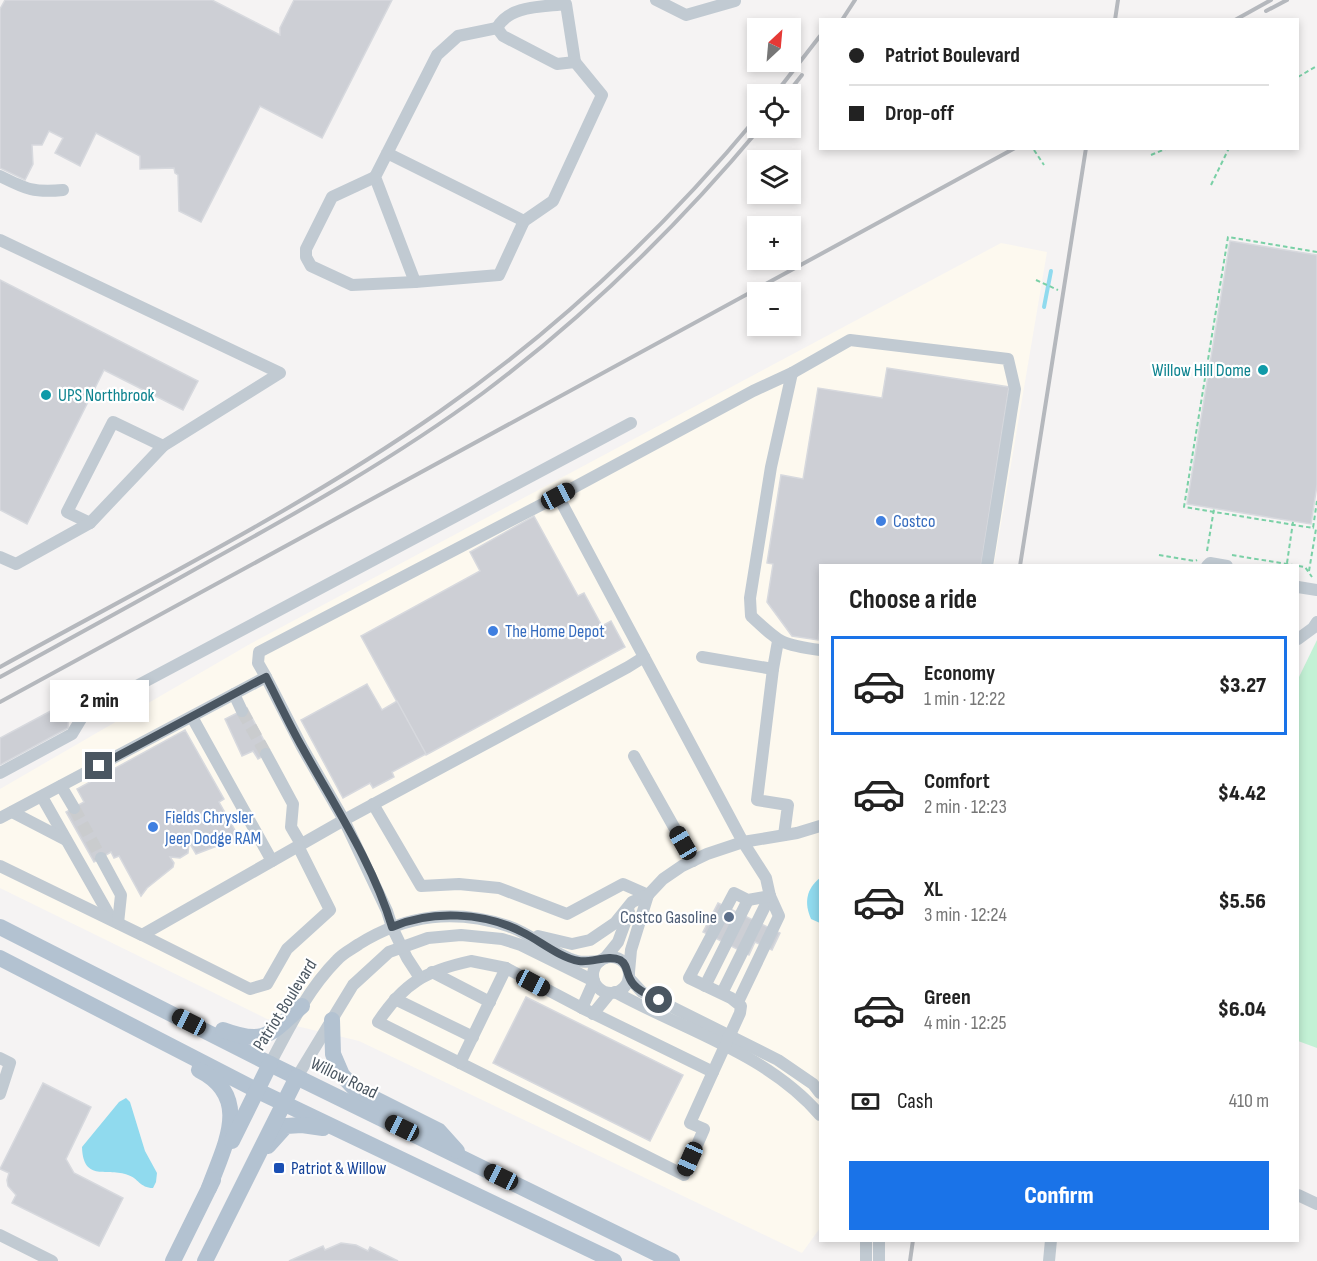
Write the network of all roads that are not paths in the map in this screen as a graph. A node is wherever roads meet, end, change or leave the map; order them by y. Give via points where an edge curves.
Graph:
1 (656, 0) edge
2 (565, 1) edge
3 (735, 1) edge
4 (497, 28) junction
5 (575, 62) junction
6 (387, 153) junction
7 (0, 176) edge
8 (375, 177) junction
9 (63, 190) dead end
10 (524, 221) junction
11 (0, 240) edge
12 (415, 282) junction
13 (792, 374) junction
14 (631, 423) dead end
15 (163, 446) junction
16 (558, 496) junction
17 (90, 523) junction
18 (0, 556) edge
19 (1229, 560) edge
20 (987, 564) edge
21 (1209, 564) edge
22 (1317, 622) edge
23 (1299, 638) edge
24 (778, 641) junction
25 (819, 650) edge
26 (644, 657) junction
27 (702, 657) dead end
28 (773, 669) junction
29 (266, 677) junction
30 (234, 694) junction
31 (242, 711) tunnel mouth
32 (192, 717) junction
33 (266, 754) tunnel mouth
34 (634, 756) dead end
35 (0, 773) edge
36 (61, 786) junction
37 (42, 796) junction
38 (374, 804) junction
39 (74, 808) tunnel mouth
40 (12, 812) junction
41 (0, 818) edge
42 (344, 820) junction
43 (819, 826) edge
44 (784, 835) junction
45 (66, 840) junction
46 (743, 842) junction
47 (300, 845) junction
48 (101, 858) tunnel mouth
49 (272, 861) junction
50 (693, 861) junction
51 (0, 866) edge
52 (648, 895) junction
53 (770, 896) junction
54 (748, 900) junction
55 (632, 902) junction
56 (115, 921) junction
57 (0, 927) edge
58 (392, 927) junction
59 (523, 932) junction
60 (142, 935) junction
61 (32, 942) junction
62 (402, 948) junction
63 (2, 960) edge
64 (602, 960) junction
65 (506, 968) junction
66 (432, 972) junction
67 (629, 975) junction
68 (420, 978) junction
69 (594, 981) junction
70 (705, 986) junction
71 (612, 993) junction
72 (722, 993) junction
73 (395, 999) junction
74 (490, 1002) junction
75 (738, 1002) junction
76 (302, 1006) junction
77 (587, 1011) junction
78 (332, 1020) junction
79 (472, 1036) junction
80 (726, 1040) junction
81 (0, 1058) edge
82 (460, 1063) junction
83 (270, 1064) junction
84 (713, 1072) junction
85 (297, 1077) junction
86 (256, 1090) junction
87 (819, 1092) edge
88 (0, 1094) edge
89 (283, 1103) junction
90 (819, 1114) edge
91 (350, 1135) junction
92 (464, 1159) junction
93 (253, 1162) junction
94 (209, 1188) junction
95 (1299, 1195) edge
96 (1317, 1204) edge
97 (0, 1235) edge
98 (866, 1242) edge
99 (879, 1242) edge
100 (1051, 1242) edge
101 (52, 1261) edge
102 (173, 1261) edge
103 (205, 1261) edge
104 (614, 1261) edge
105 (672, 1261) edge
106 (866, 1261) edge
107 (879, 1261) edge
108 (1049, 1261) edge

1 - 3 street via 686,15
2 - 4 street via 516,11 501,20
2 - 5 street
4 - 5 street via 503,36 557,64
4 - 6 street via 458,36 437,55
5 - 10 street via 602,95 553,201
6 - 8 street
6 - 10 street
7 - 9 street via 22,188 40,192
8 - 12 street
8 - 12 street via 332,197 306,249 306,257 311,267 352,285
10 - 12 street via 500,274
11 - 15 street via 280,373
13 - 16 street
13 - 20 street via 850,340 1008,359 1015,389
13 - 24 street via 771,467 750,598 751,616
14 - 35 street via 84,714 72,734
15 - 17 street
15 - 17 street via 113,422 67,512
16 - 26 street
16 - 29 street via 260,652 258,663
17 - 18 street via 16,564
19 - 21 street
22 - 23 street
24 - 25 street
24 - 28 street
26 - 38 street
26 - 46 street
27 - 28 street
28 - 44 street via 756,800 788,805
29 - 30 street
29 - 42 street
30 - 31 street
30 - 32 street
32 - 36 street
32 - 49 street
33 - 47 street via 292,804 291,827
34 - 50 street
36 - 37 street
36 - 39 street
37 - 40 street
37 - 45 street
38 - 42 street
38 - 52 street via 421,886 499,888 567,914 623,884
40 - 41 street
40 - 45 street
42 - 47 street
42 - 58 street
43 - 44 street
44 - 46 street
45 - 56 street
46 - 50 street
46 - 53 street via 766,878
47 - 49 street
47 - 60 street via 330,910 287,949 267,984 250,989
48 - 56 street via 121,895
49 - 60 street
50 - 52 street via 663,879
51 - 56 street
52 - 55 street
52 - 67 street via 631,950
53 - 54 street
53 - 72 street
53 - 75 street via 779,916
54 - 70 street
54 - 70 street via 734,893 689,978
55 - 59 street via 615,923 590,940 572,944
55 - 64 street via 618,942
56 - 60 street
57 - 61 main road, Willow Road
58 - 59 street, Patriot Boulevard via 438,916 463,916
58 - 62 street
58 - 76 street, Patriot Boulevard via 338,958
59 - 64 street, Patriot Boulevard via 579,962
61 - 76 main road via 63,953 193,1019 238,1036 255,1039 269,1035
61 - 83 main road, Willow Road
62 - 68 street
62 - 69 street, Patriot Boulevard via 428,938 489,936 521,945
62 - 78 street, Patriot Boulevard via 389,952 353,985
63 - 86 main road
63 - 94 main road via 73,1006 205,1073 224,1091 230,1102 230,1126
64 - 67 street, Patriot Boulevard via 620,960
64 - 69 street via 594,970
65 - 66 street via 471,961
65 - 74 street
65 - 77 street
66 - 68 street
66 - 74 street
67 - 71 street via 624,987
67 - 80 street, Patriot Boulevard via 642,992
68 - 73 street
69 - 71 street, Patriot Boulevard via 600,989
69 - 77 street
70 - 72 street
71 - 77 street
71 - 80 street, Patriot Boulevard
72 - 75 street
73 - 79 street
73 - 82 street via 378,1022
74 - 79 street
75 - 80 street via 740,1013
76 - 83 street, Patriot Boulevard
77 - 84 street
78 - 85 street, Patriot Boulevard
78 - 92 main road via 333,1054 342,1075 355,1089 439,1131
79 - 82 street
80 - 84 street
80 - 87 street, Patriot Boulevard via 778,1060
80 - 90 street, Patriot Boulevard via 788,1083
81 - 88 street via 10,1063
82 - 84 street via 684,1175 704,1129 690,1123
83 - 85 main road, Willow Road
83 - 86 main road, Patriot Boulevard
85 - 89 main road, Patriot Boulevard
85 - 92 main road, Willow Road
86 - 89 main road
86 - 94 main road, Patriot Boulevard
89 - 91 main road
89 - 93 main road, Patriot Boulevard
91 - 93 main road via 316,1126 286,1126
91 - 104 main road
92 - 105 main road, Willow Road
93 - 103 main road, Patriot Boulevard
94 - 102 main road, Patriot Boulevard
95 - 96 street
97 - 101 street
98 - 106 street
99 - 107 street
100 - 108 street

